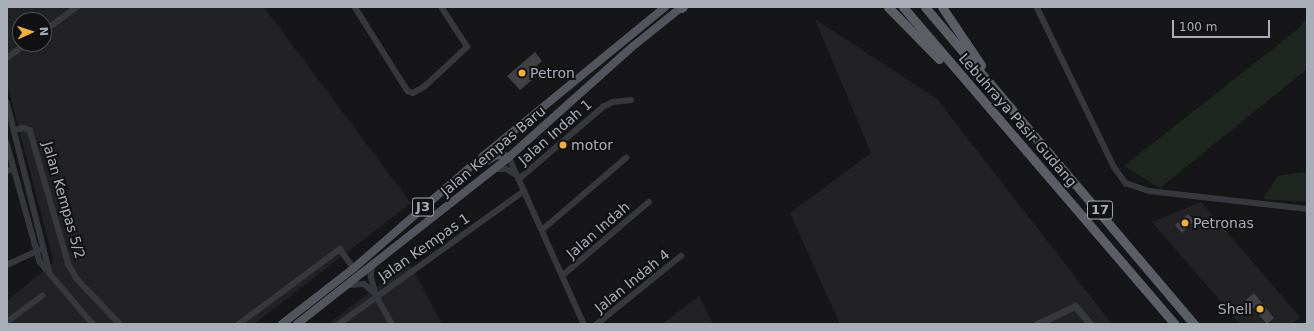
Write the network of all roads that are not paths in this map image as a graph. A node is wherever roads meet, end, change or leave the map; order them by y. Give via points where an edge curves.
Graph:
1 (77, 7) edge
2 (355, 7) edge
3 (441, 7) edge
4 (665, 7) edge
5 (682, 7) edge
6 (888, 7) edge
7 (903, 7) edge
8 (925, 7) edge
9 (942, 7) edge
10 (1037, 7) edge
11 (52, 25) edge
12 (15, 52) edge
13 (7, 58) edge
14 (972, 90) junction
15 (1004, 99) junction
16 (631, 100) dead end
17 (7, 102) edge
18 (14, 130) junction
19 (7, 143) edge
20 (509, 157) junction
21 (626, 158) dead end
22 (14, 169) junction
23 (494, 169) junction
24 (7, 171) edge
25 (518, 177) junction
26 (452, 183) junction
27 (524, 191) junction
28 (649, 202) dead end
29 (1307, 209) edge
30 (542, 230) junction
31 (42, 249) junction
32 (36, 251) junction
33 (681, 256) dead end
34 (7, 265) edge
35 (373, 265) junction
36 (354, 268) junction
37 (562, 276) junction
38 (52, 277) junction
39 (346, 286) junction
40 (376, 295) junction
41 (42, 296) dead end
42 (8, 323) edge
43 (240, 323) edge
44 (93, 324) edge
45 (120, 324) edge
46 (282, 324) edge
47 (297, 324) edge
48 (339, 324) edge
49 (392, 324) edge
50 (584, 324) edge
51 (597, 324) edge
52 (1037, 324) edge
53 (1091, 324) edge
54 (1175, 324) edge
55 (1194, 324) edge

1 - 11 street
2 - 3 street via 408,91 413,93 424,88 467,47
4 - 26 main road, Jalan Kempas Baru / J3
5 - 20 main road, Jalan Kempas Baru / J3 via 632,47
6 - 14 highway
7 - 14 highway, Lebuhraya Pasir Gudang / 17
8 - 15 highway, Lebuhraya Pasir Gudang / 17
9 - 15 highway
10 - 29 street via 1115,168 1126,183 1149,191
12 - 13 street
14 - 54 highway, Lebuhraya Pasir Gudang / 17
15 - 55 highway, Lebuhraya Pasir Gudang / 17
16 - 25 street, Jalan Indah 1 via 603,107
17 - 18 street
18 - 31 street
18 - 45 street, Jalan Kempas 5/2 via 30,130 69,265 77,278
19 - 22 street
20 - 23 main road, Jalan Kempas Baru / J3
20 - 25 street, Jalan Indah
20 - 26 main road via 491,156
21 - 30 street
22 - 24 street
22 - 32 street
23 - 25 street via 506,169
23 - 35 main road, Jalan Kempas Baru / J3
25 - 27 street, Jalan Indah
26 - 36 main road, Jalan Kempas Baru / J3
27 - 30 street, Jalan Indah
27 - 40 street, Jalan Kempas 1
28 - 37 street, Jalan Indah
30 - 37 street, Jalan Indah
31 - 32 street
31 - 38 street
32 - 34 street
32 - 38 street
33 - 51 street, Jalan Indah 4
35 - 39 main road, Jalan Kempas Baru / J3
35 - 40 street via 371,276
36 - 43 street via 340,249
36 - 46 main road, Jalan Kempas Baru / J3
37 - 50 street, Jalan Indah
38 - 44 street
39 - 40 street via 364,284
39 - 47 main road, Jalan Kempas Baru / J3
40 - 48 street, Jalan Kempas 1
40 - 49 street
41 - 42 street
52 - 53 street via 1074,306

